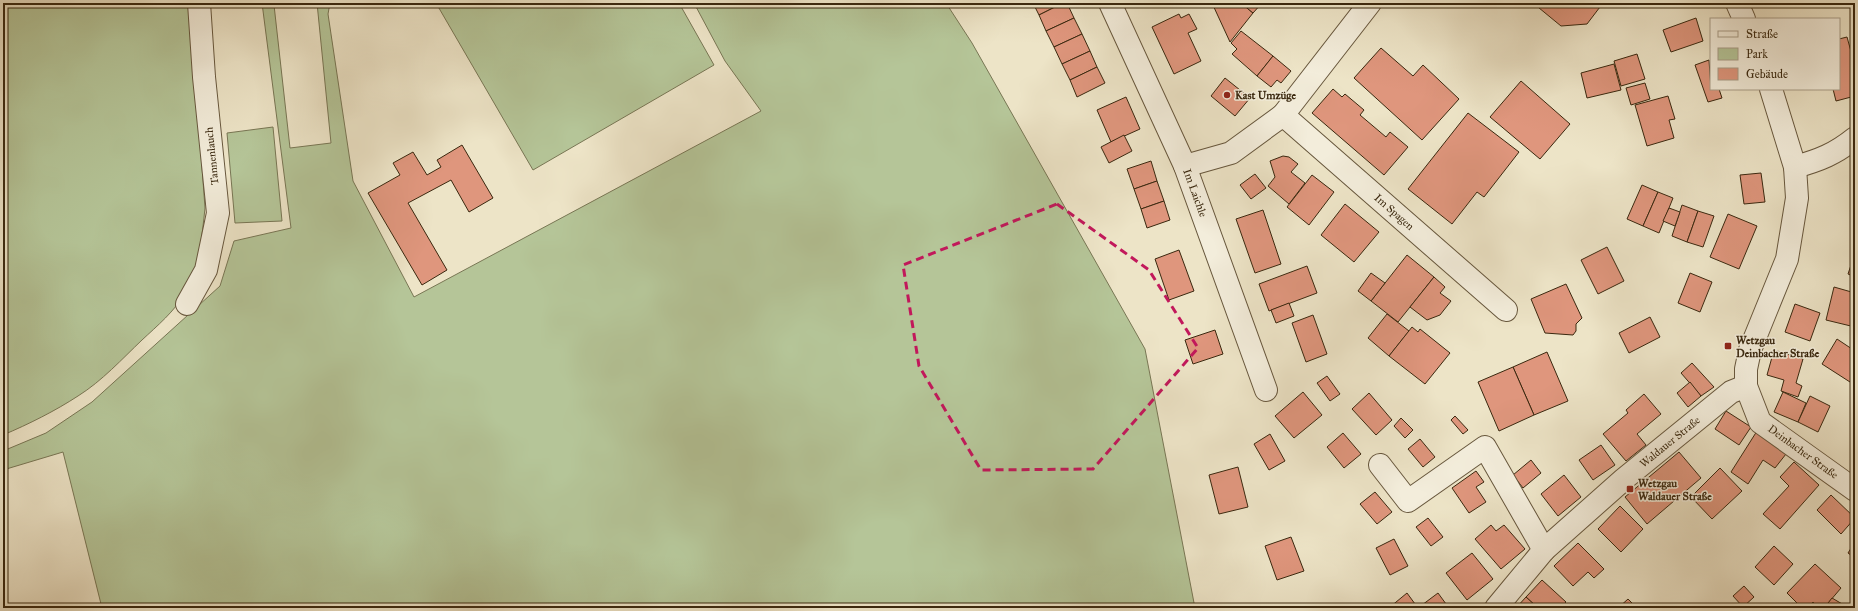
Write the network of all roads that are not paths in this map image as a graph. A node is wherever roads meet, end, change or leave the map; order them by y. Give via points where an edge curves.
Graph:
1 (198, 3) edge
2 (1110, 3) edge
3 (1370, 3) edge
4 (1737, 3) edge
5 (1744, 18) edge
6 (1771, 90) edge
7 (1283, 115) junction
8 (1855, 138) edge
9 (1185, 166) junction
10 (1795, 167) junction
11 (187, 304) dead end
12 (1506, 310) dead end
13 (1746, 386) junction
14 (1266, 390) dead end
15 (1380, 465) dead end
16 (1855, 490) edge
17 (1544, 550) junction
18 (1496, 608) edge

1 - 11 street, Tannenlauch via 218,213 206,270
2 - 9 street, Im Laichle
3 - 7 street
4 - 5 street
6 - 10 street, Deinbacher Straße
7 - 9 street via 1231,153
7 - 12 street, Im Spagen
8 - 10 street via 1829,156
9 - 14 street, Im Laichle
10 - 13 street, Deinbacher Straße via 1797,198 1787,259 1750,350
13 - 16 street, Deinbacher Straße via 1760,422
13 - 17 street, Waldauer Straße via 1731,392 1624,479
15 - 17 street via 1408,501 1485,447
17 - 18 street, Waldauer Straße

